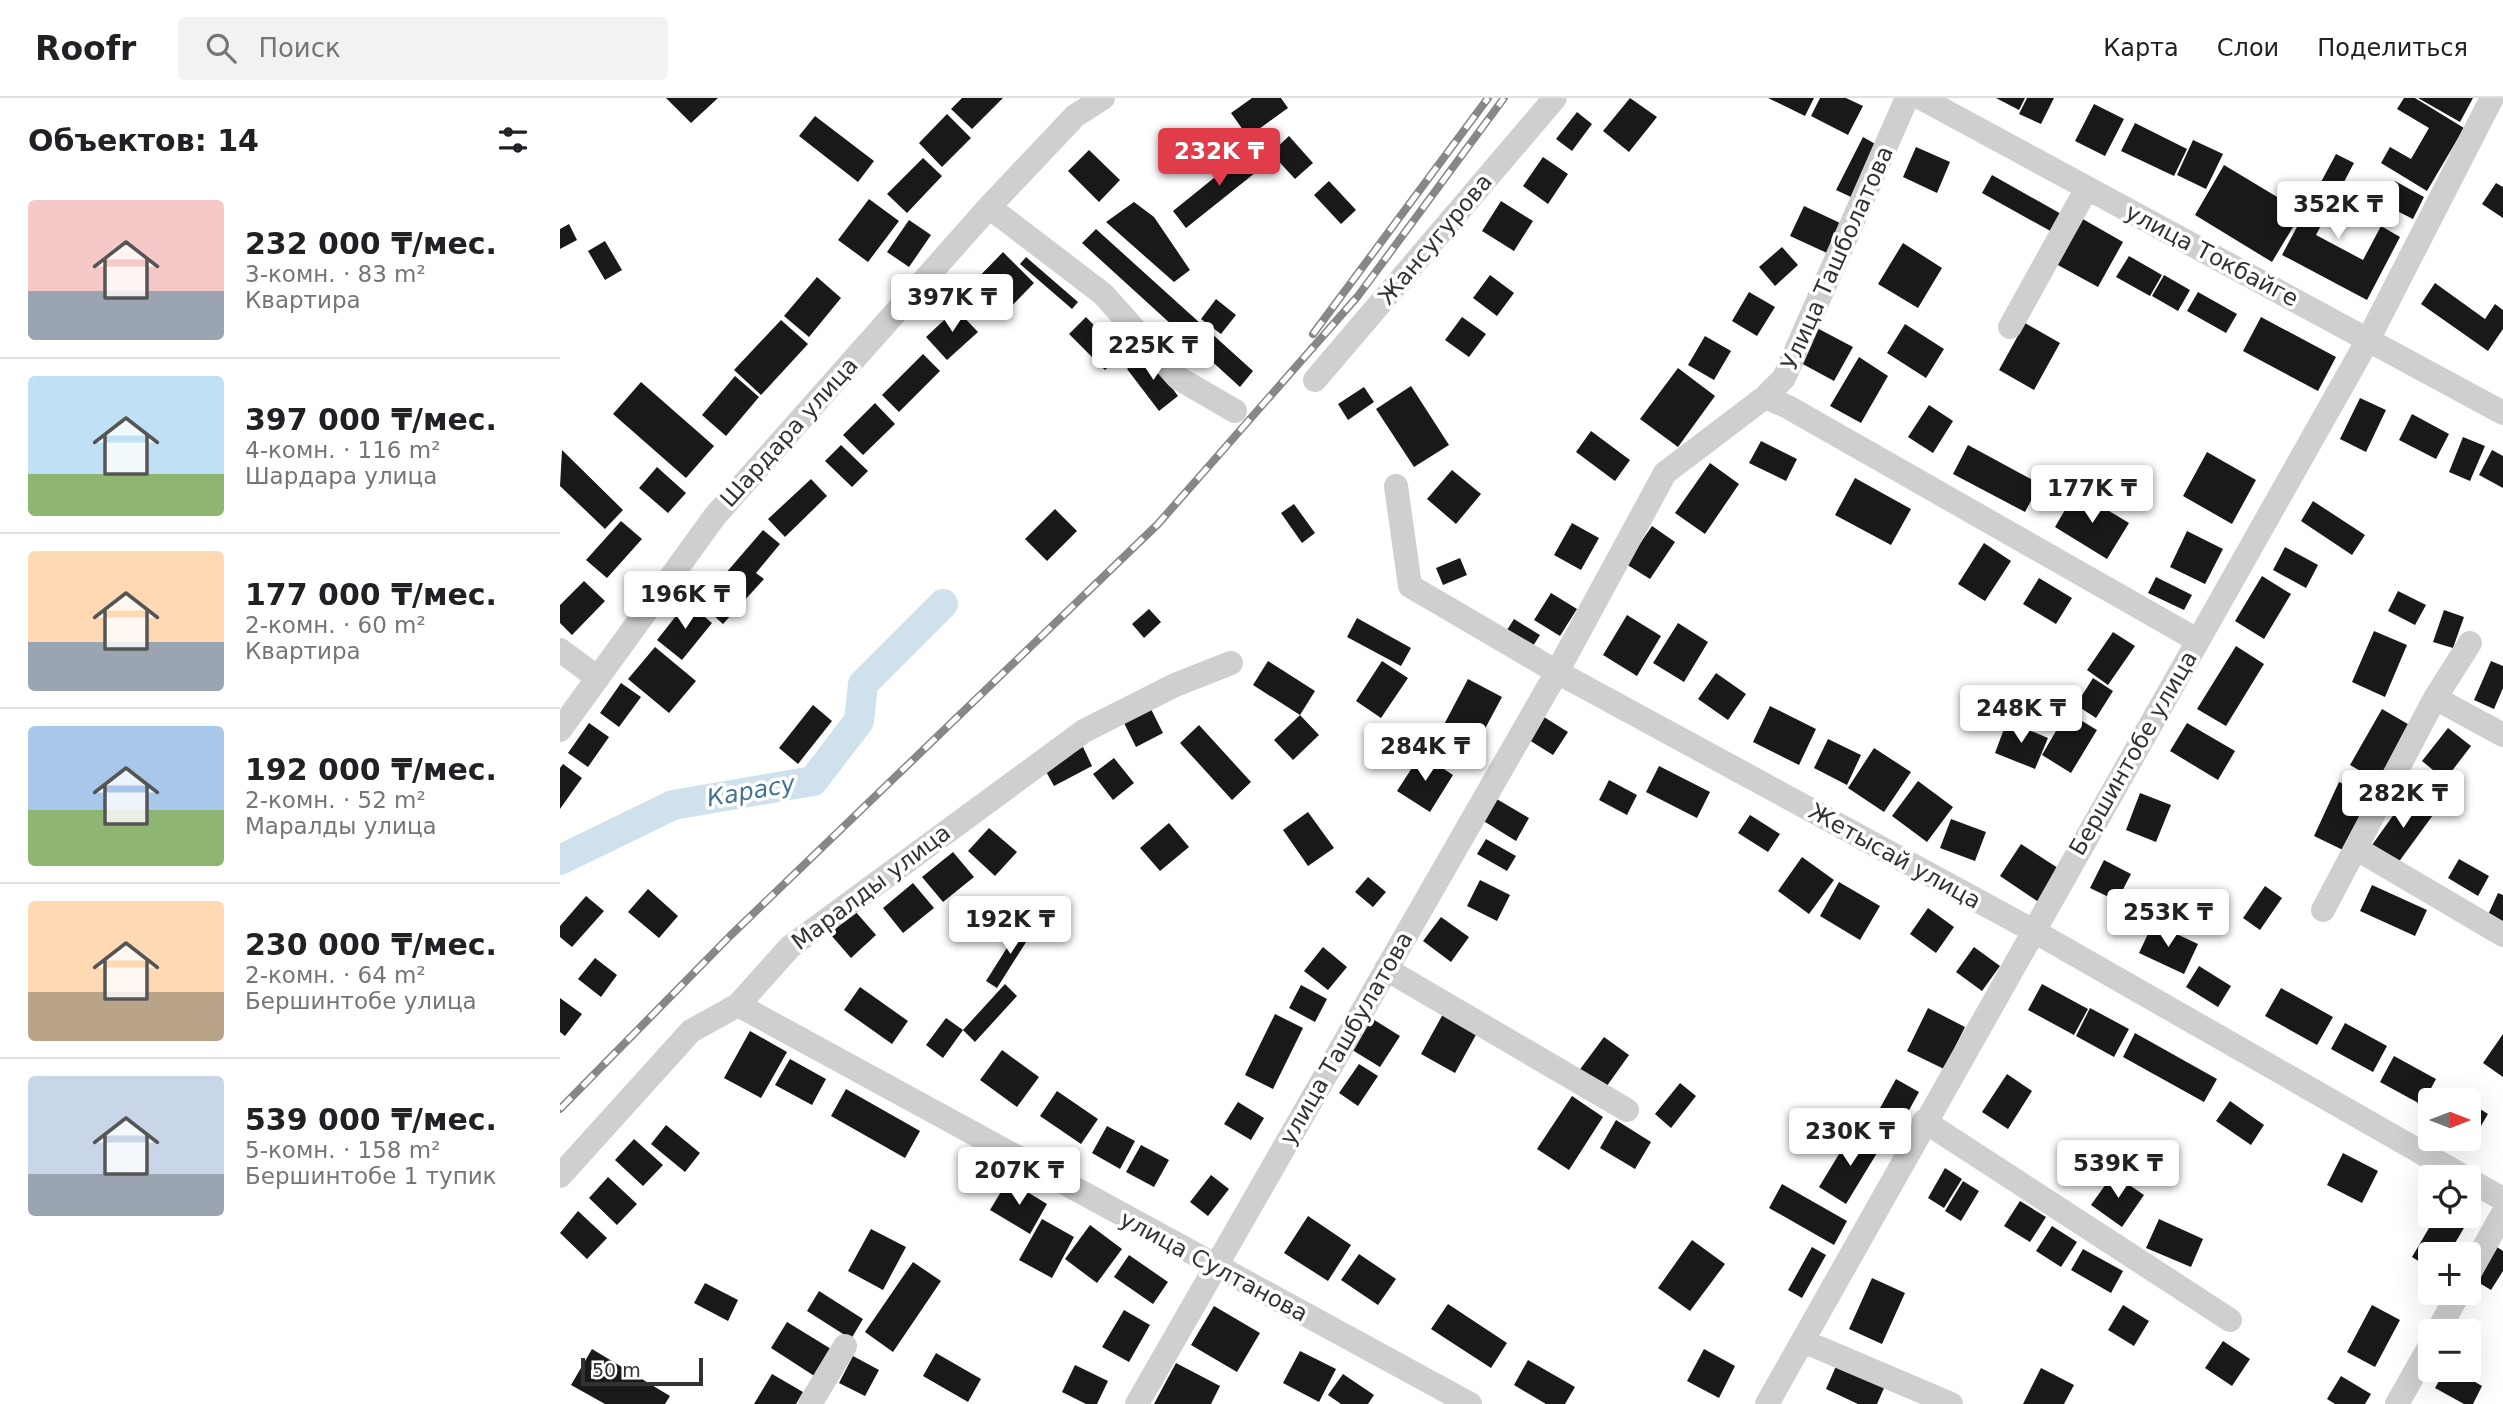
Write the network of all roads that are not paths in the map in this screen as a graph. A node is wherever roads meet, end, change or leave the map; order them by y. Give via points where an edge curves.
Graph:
1 (1103, 98) edge
2 (1555, 98) edge
3 (1907, 98) edge
4 (1921, 98) edge
5 (2492, 98) edge
6 (2087, 188) junction
7 (989, 207) junction
8 (2010, 327) dead end
9 (2369, 338) junction
10 (1315, 380) dead end
11 (1765, 397) junction
12 (1235, 411) dead end
13 (2503, 412) edge
14 (1396, 486) dead end
15 (2197, 640) junction
16 (2470, 643) dead end
17 (560, 650) edge
18 (1231, 663) dead end
19 (1557, 672) junction
20 (598, 678) junction
21 (2435, 698) junction
22 (560, 730) edge
23 (2503, 735) edge
24 (2357, 849) junction
25 (2323, 910) dead end
26 (2032, 930) junction
27 (2503, 935) edge
28 (1386, 969) junction
29 (738, 1005) junction
30 (1627, 1110) dead end
31 (1924, 1121) junction
32 (2443, 1165) edge
33 (560, 1176) edge
34 (2481, 1186) edge
35 (2503, 1199) edge
36 (2503, 1213) edge
37 (2481, 1252) edge
38 (1213, 1266) junction
39 (2230, 1320) dead end
40 (1803, 1341) junction
41 (845, 1346) dead end
42 (2418, 1366) edge
43 (810, 1404) edge
44 (1136, 1404) edge
45 (1470, 1404) edge
46 (1768, 1404) edge
47 (1951, 1404) edge
48 (2397, 1404) edge

1 - 7 street, Шардара улица via 1075,116
2 - 10 street, Жансугурова
3 - 11 street, Улица Ташболатова via 1784,378
4 - 6 street, улица Токбайге
5 - 9 street, Бершинтобе улица
6 - 8 street
6 - 9 street, улица Токбайге
7 - 12 street via 1103,294 1178,378
7 - 20 street, Шардара улица via 715,516
9 - 13 street, улица Токбайге
9 - 15 street, Бершинтобе улица
11 - 15 street
11 - 19 street, Улица Ташболатова via 1665,473
14 - 19 street, Жетысай улица via 1410,586
15 - 26 street, Бершинтобе улица
16 - 21 street
17 - 20 street
18 - 29 street, Маралды улица via 1174,685 1084,731 790,947
19 - 26 street, Жетысай улица
19 - 28 street, улица Ташбулатова
20 - 22 street, Шардара улица
21 - 23 street
21 - 24 street
24 - 25 street
24 - 27 street
26 - 31 street, Бершинтобе улица
26 - 32 street, Жетысай улица
28 - 30 street
28 - 38 street, улица Ташбулатова
29 - 33 street, Маралды улица via 691,1031
29 - 38 street, улица Султанова
31 - 39 street
31 - 40 street, Бершинтобе улица
34 - 35 street, Жетысай улица
36 - 37 street
38 - 44 street, улица Ташбулатова
38 - 45 street, улица Султанова
40 - 46 street, Бершинтобе улица
40 - 47 street
41 - 43 street
42 - 48 street

